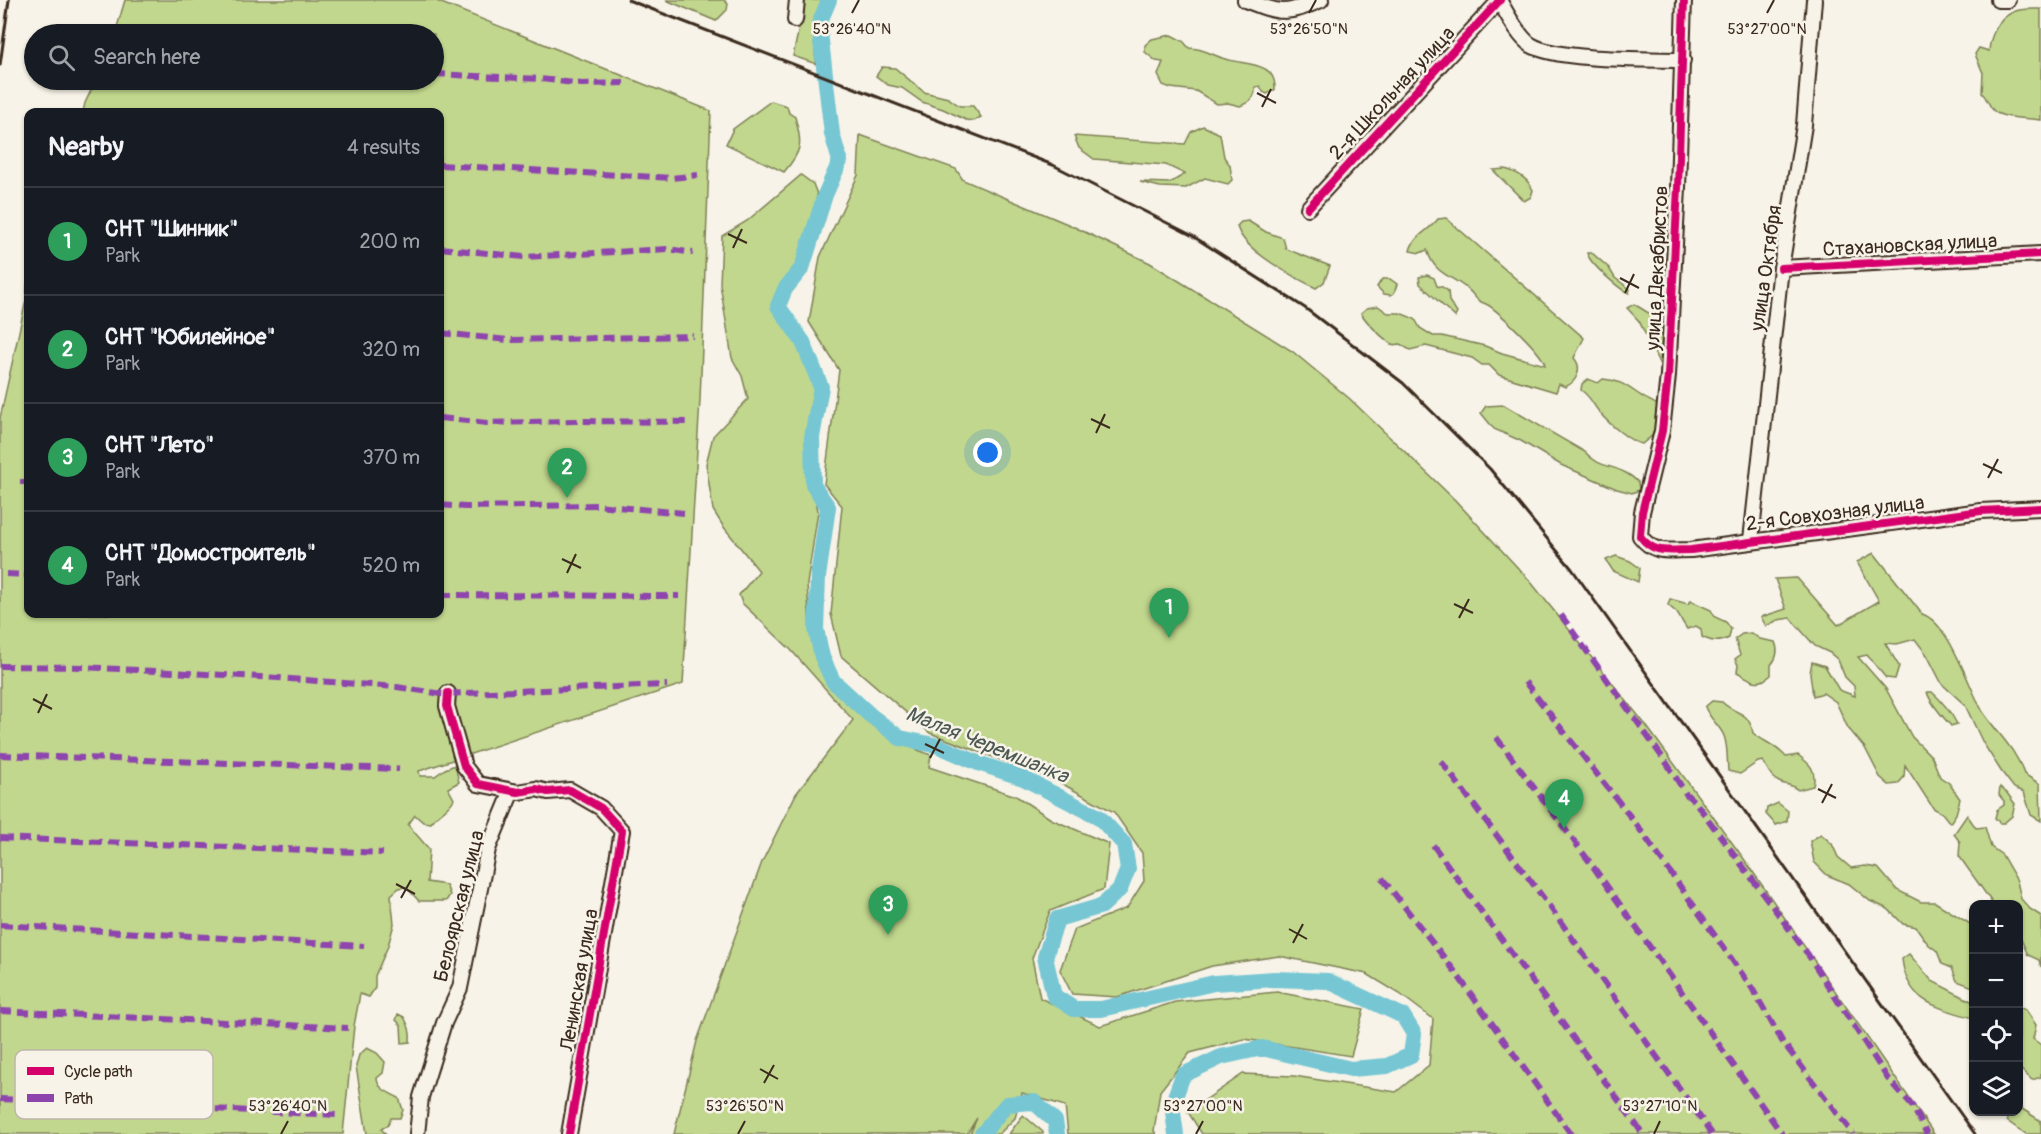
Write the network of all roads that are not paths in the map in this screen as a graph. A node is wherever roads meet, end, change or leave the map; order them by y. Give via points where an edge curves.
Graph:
1 (797, 0) edge
2 (1245, 0) edge
3 (1321, 0) edge
4 (1499, 0) edge
5 (1684, 0) edge
6 (1814, 0) edge
7 (1998, 0) edge
8 (2008, 0) edge
9 (795, 21) dead end
10 (1683, 60) junction
11 (1308, 208) dead end
12 (2041, 254) edge
13 (1781, 268) junction
14 (2041, 507) edge
15 (1640, 536) joint
16 (1751, 540) junction
17 (448, 693) dead end
18 (512, 791) junction
19 (417, 1134) edge
20 (569, 1134) edge

1 - 9 street
2 - 3 street via 1272,10 1295,12
4 - 10 street via 1530,45 1554,53
4 - 11 street, 2-я Школьная улица
5 - 10 street, улица Декабристов
6 - 13 street, улица Октября via 1804,124
7 - 8 street
10 - 15 street, улица Декабристов via 1668,375 1662,431
12 - 13 street, Стахановская улица
13 - 16 street, улица Октября
14 - 16 street, 2-я Совхозная улица
15 - 16 street, 2-я Совхозная улица via 1647,546 1667,550
17 - 18 street via 447,706 464,766 478,784
18 - 19 street, Белоярская улица via 488,849 460,988 444,1023 421,1097
18 - 20 street, Ленинская улица via 570,790 602,808 622,831

